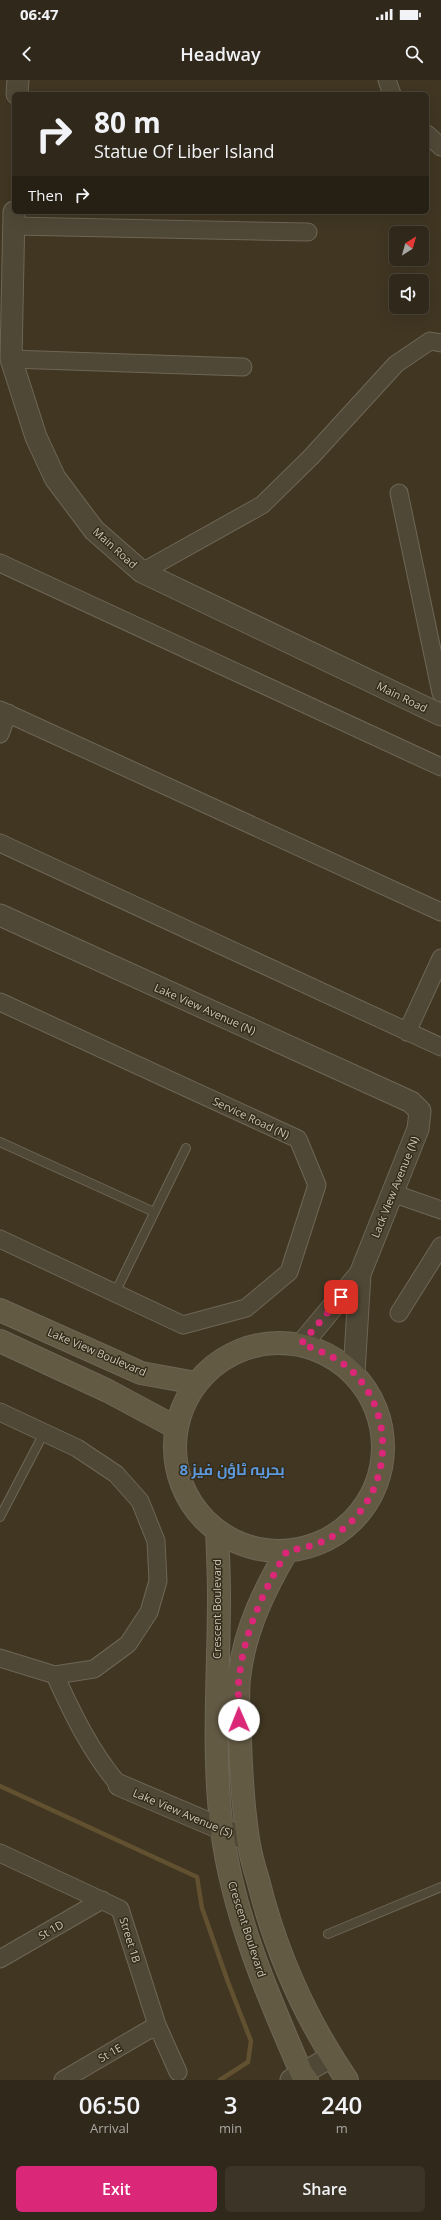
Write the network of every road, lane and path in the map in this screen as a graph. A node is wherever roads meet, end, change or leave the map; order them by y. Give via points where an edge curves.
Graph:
1 (18, 80) edge
2 (387, 80) edge
3 (17, 92) edge
4 (391, 92) edge
5 (429, 136) edge
6 (441, 147) edge
7 (14, 219) edge
8 (308, 232) dead end
9 (441, 342) edge
10 (11, 359) junction
11 (243, 367) dead end
12 (399, 493) dead end
13 (0, 563) edge
14 (142, 572) junction
15 (441, 693) edge
16 (4, 711) edge
17 (441, 715) edge
18 (0, 734) edge
19 (441, 767) edge
20 (0, 843) edge
21 (441, 912) edge
22 (0, 915) edge
23 (441, 958) edge
24 (0, 1002) edge
25 (407, 1032) junction
26 (441, 1047) edge
27 (410, 1102) joint
28 (0, 1142) edge
29 (186, 1148) dead end
30 (392, 1193) junction
31 (441, 1210) edge
32 (154, 1212) junction
33 (0, 1239) edge
34 (441, 1246) edge
35 (360, 1274) junction
36 (115, 1293) junction
37 (0, 1310) edge
38 (399, 1313) dead end
39 (0, 1341) edge
40 (301, 1344) junction
41 (354, 1373) junction
42 (196, 1383) junction
43 (0, 1412) edge
44 (177, 1428) junction
45 (44, 1432) junction
46 (0, 1517) edge
47 (217, 1530) junction
48 (287, 1551) junction
49 (0, 1658) edge
50 (55, 1675) junction
51 (119, 1785) joint
52 (222, 1830) junction
53 (248, 1840) junction
54 (0, 1853) edge
55 (441, 1887) edge
56 (102, 1900) junction
57 (328, 1934) dead end
58 (0, 1959) edge
59 (157, 2025) junction
60 (331, 2057) junction
61 (178, 2072) dead end
62 (300, 2078) edge
63 (63, 2080) edge
64 (347, 2080) edge

1 - 3 street
2 - 4 street
5 - 6 street
7 - 8 street
7 - 10 street, Main Road
9 - 14 street via 430,341 396,364 311,457 262,505
10 - 11 street
10 - 14 street, Main Road via 36,437 55,478 94,530
12 - 15 street
13 - 19 street
14 - 17 street, Main Road
16 - 18 street
16 - 21 street
20 - 25 street
22 - 27 street, Lake View Avenue (N)
23 - 25 street
24 - 36 street, Service Road (N) via 298,1139 317,1185 289,1272 246,1308 183,1325
25 - 26 street
27 - 30 street, Lack View Avenue (N) via 420,1112 418,1129
28 - 32 lane
29 - 32 lane
30 - 31 street
30 - 35 street, Lack View Avenue (N)
32 - 36 lane
33 - 36 street, Service Road (N)
34 - 38 street
35 - 40 street, Lack View Avenue (N)
35 - 41 street, Lack View Avenue (N)
37 - 42 main road, Lake View Boulevard via 141,1373
39 - 44 main road via 108,1391
40 - 41 main road via 338,1360
40 - 42 main road via 282,1342 243,1349 215,1365
41 - 48 main road via 368,1392 379,1414 383,1437 383,1461 377,1484 367,1505 351,1523 332,1537 310,1546
42 - 44 main road via 187,1397
43 - 45 street
44 - 47 main road via 176,1453 182,1484 191,1502
45 - 46 lane
45 - 50 street via 77,1448 116,1474 140,1500 156,1541 158,1581 149,1612 128,1644 94,1669
47 - 48 main road via 250,1547
47 - 52 main road, Crescent Boulevard via 219,1595 216,1704
48 - 53 main road, Crescent Boulevard via 265,1589 255,1613 239,1672 240,1772
49 - 50 street
50 - 51 street via 77,1724 101,1764
51 - 52 street, Lake View Avenue (S)
52 - 53 street, Lake View Avenue (S)
52 - 62 main road, Crescent Boulevard via 231,1881 245,1929
53 - 60 main road, Crescent Boulevard via 265,1911 298,1998
54 - 56 street, Street 1B
55 - 57 lane
56 - 58 street, St 1D
56 - 59 street, Street 1B via 120,1909
59 - 61 street, Street 1B
59 - 63 street, St 1E
60 - 62 street
60 - 64 main road, Crescent Boulevard

